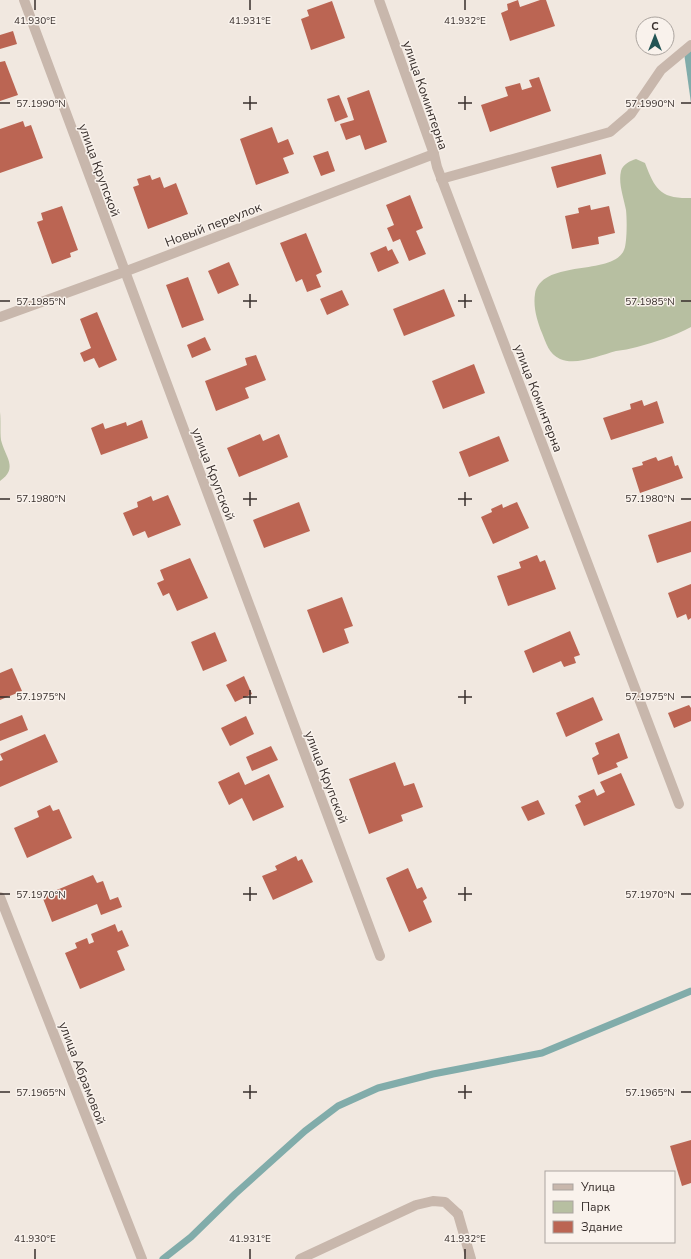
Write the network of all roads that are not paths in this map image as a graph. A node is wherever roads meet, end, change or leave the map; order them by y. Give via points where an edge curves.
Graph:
1 (24, 0) edge
2 (379, 0) edge
3 (691, 44) edge
4 (434, 154) junction
5 (442, 179) junction
6 (124, 272) junction
7 (0, 317) edge
8 (678, 804) dead end
9 (0, 897) edge
10 (380, 956) dead end
11 (142, 1259) edge
12 (300, 1259) edge
13 (471, 1259) edge

1 - 6 street, улица Крупской
2 - 4 street, улица Коминтерна
3 - 5 street via 661,70 632,114 610,132
4 - 5 street, улица Коминтерна
4 - 6 street, Новый переулок
5 - 8 street, улица Коминтерна
6 - 7 street, Новый переулок
6 - 10 street, улица Крупской
9 - 11 street, улица Абрамовой
12 - 13 street via 416,1205 433,1201 445,1202 458,1214

